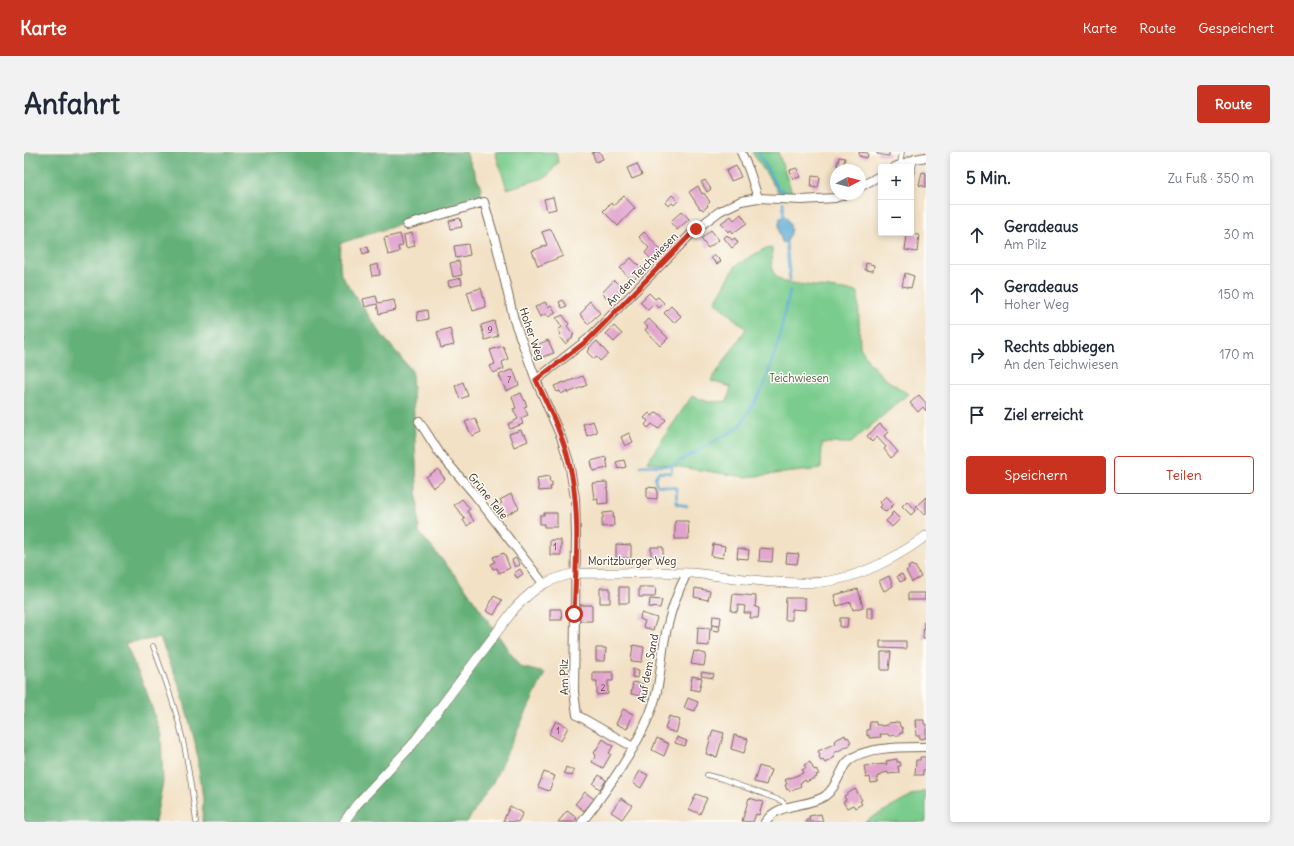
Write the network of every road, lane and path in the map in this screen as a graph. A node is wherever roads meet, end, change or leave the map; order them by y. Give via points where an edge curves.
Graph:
1 (741, 152) edge
2 (902, 152) edge
3 (926, 156) edge
4 (915, 159) junction
5 (899, 164) edge
6 (903, 164) edge
7 (914, 164) edge
8 (878, 177) edge
9 (866, 184) edge
10 (758, 198) junction
11 (830, 198) edge
12 (407, 225) dead end
13 (536, 380) junction
14 (419, 420) dead end
15 (926, 536) edge
16 (576, 573) junction
17 (687, 573) junction
18 (543, 583) junction
19 (152, 646) dead end
20 (633, 747) junction
21 (926, 747) edge
22 (707, 775) dead end
23 (787, 807) junction
24 (196, 822) edge
25 (344, 822) edge
26 (582, 822) edge
27 (765, 822) edge

1 - 10 street
2 - 5 lane
3 - 4 street
4 - 6 street
4 - 7 lane
8 - 9 street
10 - 11 street, An den Teichwiesen
10 - 13 street, An den Teichwiesen via 741,201 720,211 696,229 588,340
12 - 13 street, Hoher Weg via 484,202 498,246 514,320
13 - 16 street, Hoher Weg via 569,462 575,498
14 - 18 street, Grüne Telle via 440,454
15 - 17 street, Moritzburger Weg via 900,553 862,572 808,584
16 - 17 street, Moritzburger Weg
16 - 18 street, Moritzburger Weg
16 - 20 street, Am Pilz via 574,692 577,716
17 - 20 street, Auf dem Sand via 668,625 654,700
18 - 25 street, Moritzburger Weg via 515,608 412,745 357,804
19 - 24 lane via 180,727 190,771
20 - 26 street, Auf dem Sand
21 - 23 street via 900,747 855,756 846,763 832,789 825,796 815,801
22 - 23 lane via 782,801
23 - 27 street via 773,814

